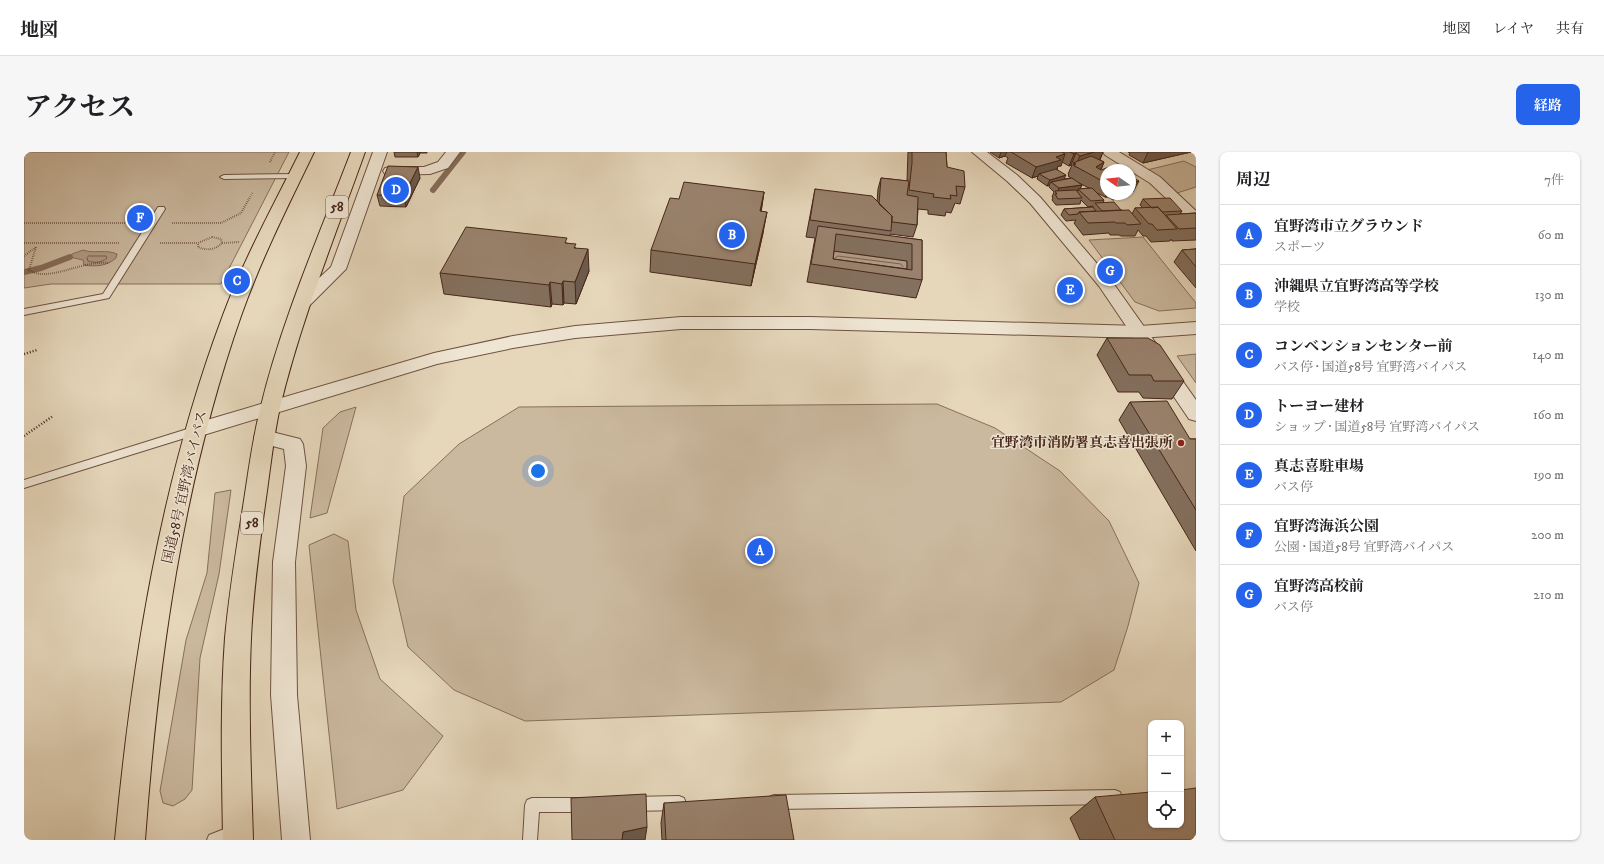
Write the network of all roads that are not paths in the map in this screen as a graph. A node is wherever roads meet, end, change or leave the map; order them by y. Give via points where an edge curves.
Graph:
1 (307, 152) edge
2 (358, 152) edge
3 (380, 152) edge
4 (454, 152) edge
5 (979, 152) edge
6 (1110, 152) edge
7 (373, 171) junction
8 (224, 176) dead end
9 (295, 176) junction
10 (161, 209) dead end
11 (1196, 219) edge
12 (302, 303) junction
13 (24, 312) edge
14 (1196, 328) edge
15 (1140, 332) junction
16 (270, 408) junction
17 (1196, 414) edge
18 (197, 430) junction
19 (264, 438) junction
20 (24, 484) edge
21 (1127, 796) edge
22 (762, 802) edge
23 (691, 803) edge
24 (596, 804) edge
25 (619, 804) edge
26 (230, 837) edge
27 (130, 840) edge
28 (296, 840) edge
29 (530, 840) edge

1 - 9 highway, 国道58号 宜野湾バイパス
2 - 12 highway, 58
3 - 7 street
4 - 7 street via 443,165 424,171
5 - 15 street via 1035,200 1105,283
6 - 11 street via 1155,180
7 - 12 street via 338,269
8 - 9 lane
9 - 18 highway, 国道58号 宜野湾バイパス via 237,302
10 - 13 lane via 106,296
12 - 16 highway, 58
14 - 15 street
15 - 16 street via 810,323 681,323 575,332 434,359
15 - 17 street
16 - 18 street
16 - 19 highway, 58
18 - 20 lane
18 - 27 highway, 国道58号 宜野湾バイパス via 180,497 150,654 136,758
19 - 26 highway, 58 via 238,638 236,742
19 - 28 street via 293,444 296,466 284,562 284,695
21 - 22 lane
23 - 25 lane
24 - 29 lane via 532,805

